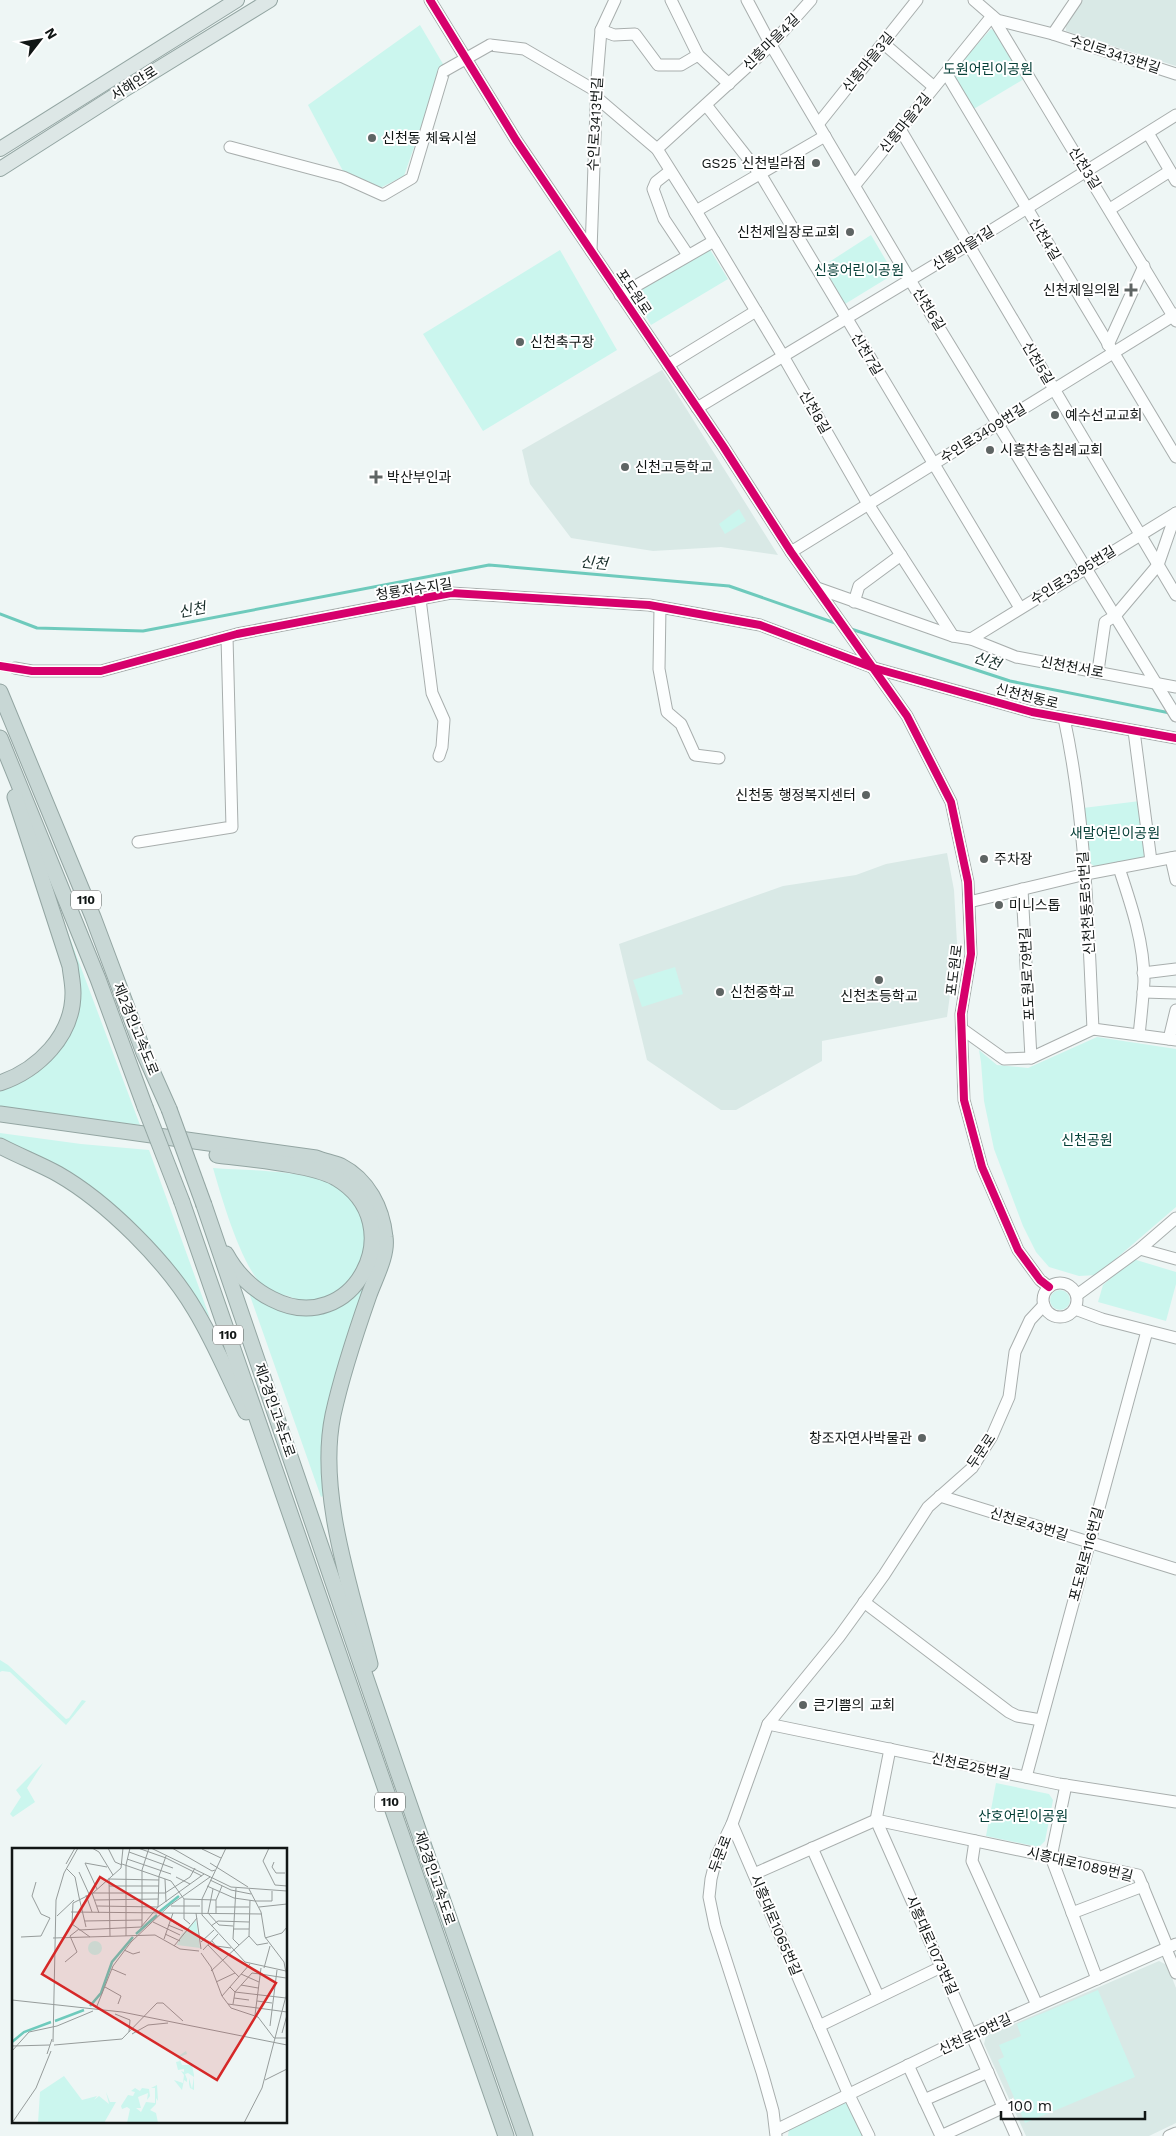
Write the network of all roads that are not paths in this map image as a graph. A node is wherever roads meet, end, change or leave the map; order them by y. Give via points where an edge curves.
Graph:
1 (237, 0) edge
2 (270, 0) edge
3 (430, 0) edge
4 (615, 0) edge
5 (671, 0) edge
6 (747, 0) edge
7 (811, 0) edge
8 (917, 0) edge
9 (974, 0) edge
10 (1076, 0) edge
11 (992, 16) junction
12 (601, 30) junction
13 (1053, 34) junction
14 (883, 43) junction
15 (771, 45) junction
16 (698, 55) junction
17 (946, 73) junction
18 (1176, 74) edge
19 (729, 84) junction
20 (934, 87) junction
21 (596, 94) junction
22 (706, 105) junction
23 (1176, 115) edge
24 (818, 123) junction
25 (900, 129) junction
26 (1148, 133) junction
27 (826, 136) junction
28 (230, 147) dead end
29 (0, 149) edge
30 (656, 149) junction
31 (0, 169) edge
32 (670, 171) junction
33 (1086, 171) junction
34 (761, 175) junction
35 (1173, 176) edge
36 (855, 184) junction
37 (1026, 208) junction
38 (1110, 209) junction
39 (696, 211) junction
40 (714, 241) junction
41 (968, 245) junction
42 (591, 251) junction
43 (688, 255) junction
44 (1144, 266) junction
45 (910, 280) junction
46 (620, 295) junction
47 (756, 311) junction
48 (1175, 317) edge
49 (846, 319) junction
50 (1111, 349) junction
51 (783, 356) junction
52 (668, 364) junction
53 (1054, 390) junction
54 (697, 408) junction
55 (999, 423) junction
56 (1176, 457) edge
57 (933, 464) junction
58 (868, 504) junction
59 (1176, 513) edge
60 (1140, 534) junction
61 (791, 552) junction
62 (901, 556) junction
63 (1158, 565) junction
64 (1086, 567) junction
65 (819, 592) junction
66 (1176, 595) edge
67 (420, 599) junction
68 (854, 602) junction
69 (660, 607) junction
70 (1020, 608) junction
71 (1115, 616) junction
72 (953, 636) junction
73 (227, 637) junction
74 (971, 639) junction
75 (871, 664) junction
76 (15, 668) tunnel mouth
77 (1098, 671) junction
78 (1157, 684) junction
79 (1176, 686) edge
80 (0, 692) edge
81 (1176, 716) edge
82 (1064, 718) junction
83 (1134, 731) junction
84 (0, 738) edge
85 (1176, 738) edge
86 (0, 748) edge
87 (439, 756) dead end
88 (719, 758) dead end
89 (138, 842) dead end
90 (1174, 857) edge
91 (1151, 861) junction
92 (1119, 868) junction
93 (1086, 874) junction
94 (1176, 880) edge
95 (1022, 889) junction
96 (969, 902) junction
97 (1176, 969) edge
98 (1143, 973) junction
99 (1143, 992) junction
100 (1176, 993) edge
101 (1176, 1010) edge
102 (962, 1029) junction
103 (1093, 1029) junction
104 (1139, 1035) junction
105 (1172, 1040) edge
106 (1031, 1058) junction
107 (0, 1084) edge
108 (0, 1114) edge
109 (0, 1122) edge
110 (0, 1146) edge
111 (1176, 1218) edge
112 (213, 1231) junction
113 (1140, 1249) junction
114 (1176, 1259) edge
115 (1049, 1287) junction
116 (1077, 1295) junction
117 (1044, 1305) junction
118 (1075, 1309) junction
119 (1146, 1331) junction
120 (1176, 1338) edge
121 (274, 1468) junction
122 (940, 1496) junction
123 (1090, 1542) junction
124 (1176, 1568) edge
125 (864, 1602) junction
126 (1041, 1720) junction
127 (768, 1724) junction
128 (890, 1749) junction
129 (398, 1772) junction
130 (1026, 1777) junction
131 (1066, 1785) junction
132 (1176, 1802) edge
133 (876, 1820) junction
134 (732, 1824) junction
135 (976, 1841) junction
136 (812, 1848) junction
137 (1051, 1857) junction
138 (754, 1874) junction
139 (1143, 1886) junction
140 (1072, 1913) junction
141 (1170, 1947) edge
142 (942, 1967) junction
143 (1176, 1973) edge
144 (1097, 1979) junction
145 (878, 1996) junction
146 (1038, 2005) junction
147 (819, 2026) junction
148 (972, 2034) junction
149 (908, 2065) junction
150 (988, 2072) junction
151 (848, 2093) junction
152 (924, 2100) junction
153 (1004, 2107) junction
154 (776, 2133) edge
155 (1176, 2133) edge
156 (506, 2136) edge
157 (525, 2136) edge
158 (869, 2136) edge
159 (941, 2136) edge
160 (1016, 2136) edge
161 (1170, 2136) edge

1 - 29 main road, 서해안로
2 - 31 main road, 서해안로
3 - 42 street, 포도원로 via 516,140
4 - 12 street, 수인로3413번길
5 - 16 street
6 - 15 street, 신천6길
7 - 15 street, 신흥마을4길
8 - 14 street, 신흥마을3길
9 - 11 street, 수인로3413번길
10 - 13 street, 수인로3413번길
11 - 13 street, 수인로3413번길
11 - 17 street, 신흥마을2길
11 - 33 street, 신천3길
12 - 16 street via 614,35 635,34 658,65 681,65
12 - 21 street, 수인로3413번길
13 - 18 street, 수인로3413번길
14 - 20 street
14 - 24 street, 신흥마을3길
15 - 19 street, 신흥마을4길
15 - 24 street, 신천6길
16 - 19 street
17 - 20 street, 신흥마을2길
17 - 37 street, 신천4길
19 - 22 street, 신흥마을4길
20 - 25 street, 신흥마을2길
21 - 28 street, 신천8길, bridge via 524,48 490,45 444,71 412,178 383,195 342,177
21 - 30 street, 신천8길
21 - 42 street, 수인로3413번길
22 - 30 street, 신흥마을4길
22 - 34 street, 신천7길
23 - 26 street, 신흥마을1길
24 - 27 street, 신천6길
25 - 36 street, 신흥마을2길
25 - 41 street, 신천5길
26 - 33 street, 신흥마을1길
26 - 35 street
27 - 34 street
27 - 36 street, 신천6길
30 - 32 street, 신천8길
32 - 39 street, 신천8길
32 - 43 street via 656,182 653,189 664,218
33 - 37 street, 신흥마을1길
33 - 38 street, 신천3길
34 - 39 street
34 - 49 street, 신천7길
35 - 38 street
36 - 45 street, 신천6길
37 - 41 street, 신흥마을1길
37 - 50 street, 신천4길
38 - 44 street, 신천3길
39 - 40 street, 신천8길
40 - 43 street, 포도원로
40 - 47 street, 신천8길
41 - 45 street, 신흥마을1길
41 - 53 street, 신천5길
42 - 46 street, 포도원로
43 - 46 street, 포도원로
44 - 48 street, 신천3길
44 - 50 street
45 - 49 street, 신흥마을1길
45 - 55 street, 신천6길
46 - 52 street, 포도원로
47 - 51 street, 신천8길
47 - 52 street
48 - 50 street, 수인로3409번길
49 - 51 street, 신흥마을1길
49 - 57 street, 신천7길
50 - 53 street, 수인로3409번길
50 - 56 street, 신천4길
51 - 54 street, 신흥마을1길
51 - 58 street, 신천8길
52 - 54 street, 포도원로
53 - 55 street, 수인로3409번길
53 - 60 street, 신천5길
54 - 61 street, 포도원로
55 - 57 street, 수인로3409번길
55 - 64 street, 신천6길
57 - 58 street, 수인로3409번길
57 - 70 street, 신천7길
58 - 61 street, 수인로3409번길
58 - 62 street, 신천8길
59 - 60 street, 수인로3395번길
59 - 63 street
60 - 63 street, 신천5길
60 - 64 street, 수인로3395번길
61 - 65 street, 포도원로
62 - 68 street via 859,586
62 - 72 street, 신천8길
63 - 66 street, 신천5길
63 - 71 street
64 - 70 street, 수인로3395번길
64 - 71 street, 신천6길
65 - 68 street
65 - 75 street, 포도원로
67 - 69 street, 청룡저수지길 via 451,593
67 - 73 street, 청룡저수지길
67 - 87 street via 432,693 444,720
68 - 72 street
69 - 75 street, 청룡저수지길 via 760,625
69 - 88 street via 659,669 667,712 681,724 695,755
70 - 74 street, 수인로3395번길
71 - 77 street via 1105,622
71 - 78 street, 신천6길
72 - 74 street
73 - 76 street, 청룡저수지길 via 101,671
73 - 89 street via 232,827
74 - 77 street, 신천천서로 via 1016,657
75 - 82 street, 신천천동로 via 1032,712
75 - 96 street, 포도원로 via 907,716 951,802 968,882
77 - 78 street, 신천천서로
78 - 79 street, 신천천서로
78 - 81 street, 신천6길
80 - 112 highway, 제2경인고속도로 / 110, bridge via 169,1109
82 - 83 street, 신천천동로
82 - 93 street, 신천천동로51번길
83 - 85 street, 신천천동로
83 - 91 street
84 - 121 highway, 제2경인고속도로 / 110, bridge via 98,979 182,1202
86 - 107 highway via 70,966 73,993 63,1032 52,1050 27,1070
90 - 91 street
90 - 94 street
91 - 92 street
92 - 93 street
92 - 98 street via 1135,914
93 - 95 street
93 - 103 street, 신천천동로51번길
95 - 96 street
95 - 106 street, 포도원로79번길
96 - 102 street, 포도원로 via 972,954 961,1014
97 - 98 street
98 - 99 street
99 - 100 street
99 - 104 street
101 - 105 street
102 - 106 street via 1004,1060
102 - 115 street, 포도원로 via 964,1100 982,1167 1018,1250
103 - 104 street
103 - 106 street
104 - 105 street
108 - 129 highway via 316,1158 341,1166 362,1181 374,1198 386,1239 345,1367 333,1417 331,1494 337,1531
109 - 112 highway via 313,1170 334,1177 362,1201 369,1215 372,1249 363,1276 351,1290 330,1304 291,1308 258,1291 242,1277
110 - 121 highway via 59,1174 94,1200 147,1248 194,1308
111 - 113 street
112 - 129 highway, 제2경인고속도로 / 110
113 - 114 street
113 - 116 street
115 - 116 street via 1062,1283
115 - 117 street via 1044,1295
116 - 118 street
117 - 118 street via 1049,1313 1058,1317
117 - 122 street, 두문로 via 1030,1320 1014,1352 1010,1397 992,1436 972,1468
118 - 119 street
119 - 120 street
119 - 123 street, 포도원로116번길
121 - 156 highway, 제2경인고속도로 / 110
122 - 123 street, 신천로43번길
122 - 125 street, 두문로 via 928,1507
123 - 124 street, 신천로43번길
123 - 126 street, 포도원로116번길
125 - 126 street via 1009,1712
125 - 127 street, 두문로
126 - 130 street, 포도원로116번길
127 - 128 street, 신천로25번길
127 - 134 street, 두문로
128 - 130 street, 신천로25번길
128 - 133 street
129 - 157 highway, 제2경인고속도로 / 110
130 - 131 street, 신천로25번길
131 - 132 street, 신천로25번길
131 - 137 street
133 - 135 street, 시흥대로1089번길
133 - 136 street
133 - 142 street, 시흥대로1073번길
134 - 138 street, 시흥대로1065번길
134 - 154 street, 두문로 via 717,1856 709,1897 714,1926 762,2072
135 - 137 street, 시흥대로1089번길
135 - 146 street via 972,1861
136 - 138 street
136 - 145 street
137 - 139 street, 시흥대로1089번길 via 1138,1875
137 - 140 street
138 - 147 street, 시흥대로1065번길
139 - 140 street
139 - 141 street, 시흥대로1089번길
140 - 144 street
141 - 143 street, 시흥대로1089번길
141 - 144 street, 신천로19번길
142 - 145 street
142 - 148 street, 시흥대로1073번길
144 - 146 street, 신천로19번길
145 - 147 street
146 - 148 street, 신천로19번길
147 - 151 street, 시흥대로1065번길
148 - 149 street, 신천로19번길
148 - 150 street, 시흥대로1073번길
149 - 151 street, 신천로19번길
149 - 152 street
150 - 152 street
150 - 153 street, 시흥대로1073번길
151 - 154 street, 신천로19번길
151 - 158 street, 시흥대로1065번길
152 - 159 street
153 - 159 street
153 - 160 street, 시흥대로1073번길
155 - 161 street

